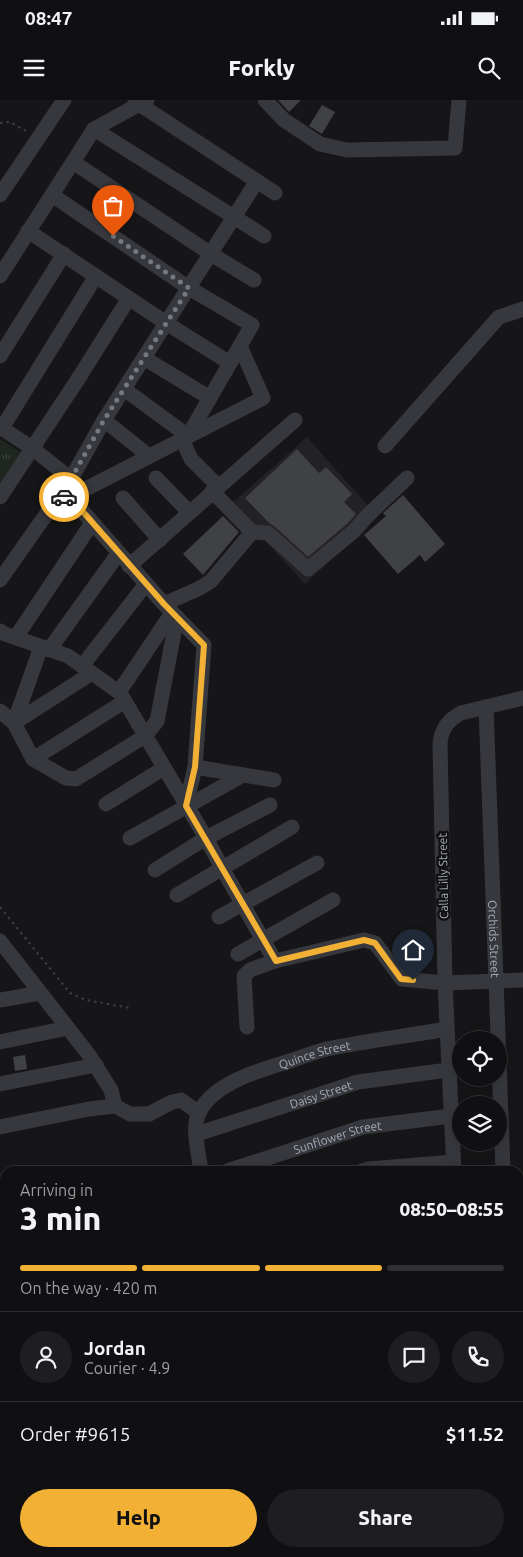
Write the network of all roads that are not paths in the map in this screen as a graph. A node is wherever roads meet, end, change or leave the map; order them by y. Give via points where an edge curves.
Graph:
1 (64, 100) edge
2 (265, 100) edge
3 (458, 100) edge
4 (141, 101) edge
5 (94, 129) junction
6 (73, 162) junction
7 (257, 181) junction
8 (275, 193) dead end
9 (0, 195) edge
10 (52, 195) junction
11 (234, 217) junction
12 (28, 231) junction
13 (264, 236) dead end
14 (64, 254) junction
15 (211, 254) junction
16 (0, 276) edge
17 (96, 276) junction
18 (254, 280) dead end
19 (189, 288) junction
20 (129, 298) junction
21 (523, 309) edge
22 (166, 323) junction
23 (240, 346) junction
24 (0, 356) edge
25 (144, 358) junction
26 (230, 363) junction
27 (124, 389) junction
28 (210, 398) junction
29 (104, 420) junction
30 (294, 420) dead end
31 (1, 428) edge
32 (185, 438) junction
33 (385, 446) dead end
34 (32, 448) junction
35 (149, 456) junction
36 (156, 478) dead end
37 (407, 478) dead end
38 (71, 479) junction
39 (215, 488) junction
40 (0, 497) edge
41 (64, 497) junction
42 (123, 498) dead end
43 (189, 512) junction
44 (92, 524) junction
45 (252, 532) junction
46 (160, 540) junction
47 (118, 554) junction
48 (129, 566) junction
49 (0, 580) edge
50 (146, 584) junction
51 (171, 611) junction
52 (5, 637) edge
53 (45, 648) junction
54 (87, 670) junction
55 (122, 696) junction
56 (523, 698) edge
57 (486, 707) junction
58 (0, 711) edge
59 (14, 723) junction
60 (145, 736) junction
61 (33, 759) junction
62 (195, 767) junction
63 (164, 768) junction
64 (243, 775) junction
65 (274, 780) dead end
66 (106, 804) dead end
67 (270, 805) dead end
68 (186, 806) junction
69 (292, 827) dead end
70 (130, 838) dead end
71 (206, 838) junction
72 (317, 863) dead end
73 (222, 868) junction
74 (155, 870) dead end
75 (177, 895) dead end
76 (332, 900) dead end
77 (243, 905) junction
78 (219, 917) dead end
79 (263, 940) junction
80 (0, 941) edge
81 (238, 954) dead end
82 (5, 955) edge
83 (276, 961) junction
84 (523, 980) edge
85 (497, 981) junction
86 (445, 983) junction
87 (40, 993) junction
88 (0, 1000) edge
89 (247, 1027) dead end
90 (68, 1028) junction
91 (447, 1029) junction
92 (0, 1042) edge
93 (96, 1065) junction
94 (448, 1070) junction
95 (0, 1084) edge
96 (115, 1106) junction
97 (199, 1112) junction
98 (451, 1116) junction
99 (0, 1127) edge
100 (197, 1134) junction
101 (200, 1166) edge
102 (242, 1166) edge
103 (454, 1166) edge
104 (503, 1166) edge

1 - 9 street
2 - 3 street via 284,120 320,144 347,150 455,148
4 - 5 street
4 - 7 street
5 - 6 street
5 - 11 street
6 - 10 street
6 - 15 street
7 - 8 street
7 - 11 street
10 - 12 street
10 - 19 street
11 - 13 street
11 - 15 street
12 - 14 street
12 - 16 street
14 - 17 street
14 - 24 street
15 - 18 street
15 - 19 street
17 - 20 street
17 - 31 street
19 - 22 street
19 - 23 street via 252,325
20 - 22 street
20 - 34 street
21 - 33 street via 499,317
22 - 25 street
22 - 26 street
23 - 26 street
23 - 32 street via 263,398
25 - 27 street
25 - 28 street
26 - 28 street
27 - 29 street
27 - 32 street
28 - 32 street
29 - 35 street
29 - 38 street
30 - 39 street
31 - 34 street
32 - 35 street
32 - 39 street via 191,459
34 - 38 street
34 - 40 street
35 - 41 street
36 - 43 street
37 - 45 street via 354,531 308,569 268,532
38 - 41 street
39 - 43 street
39 - 45 street
41 - 44 street
41 - 49 street
42 - 46 street
43 - 46 street
44 - 47 street
44 - 52 street
45 - 51 street via 211,581
46 - 48 street
47 - 48 street
47 - 53 street
48 - 50 street
50 - 51 street
50 - 54 street
51 - 55 street
51 - 60 street via 160,715
51 - 62 street via 204,645
52 - 53 street
53 - 54 street via 68,656
53 - 59 street
54 - 55 street
54 - 59 street
55 - 60 street
55 - 61 street
56 - 57 street, Calla Lilly Street
57 - 85 street, Orchids Street
57 - 86 street, Calla Lilly Street via 456,716 441,734
58 - 59 street
59 - 61 street
60 - 61 street via 76,780 66,778
60 - 63 street
62 - 64 street
62 - 68 street
63 - 66 street
63 - 68 street
64 - 65 street
64 - 68 street
67 - 71 street
68 - 70 street
68 - 71 street
69 - 73 street
71 - 73 street
71 - 74 street
72 - 77 street
73 - 75 street
73 - 77 street
76 - 79 street
77 - 78 street
77 - 79 street
79 - 81 street
79 - 83 street
80 - 82 street
82 - 87 street
83 - 86 street via 364,940 375,943 401,979
83 - 89 street via 250,970 244,976
84 - 85 street
85 - 86 street
85 - 104 street, Orchids Street
86 - 91 street, Calla Lilly Street
87 - 88 street
87 - 90 street
90 - 92 street
90 - 93 street
91 - 94 street, Calla Lilly Street
91 - 97 street, Quince Street via 326,1049 239,1078 208,1100
93 - 95 street
93 - 96 street via 111,1090
94 - 98 street, Calla Lilly Street
94 - 100 street, Daisy Street via 358,1082
96 - 97 street via 130,1114 149,1114 181,1100
96 - 99 street
97 - 100 street
98 - 102 street, Sunflower Street via 363,1126
98 - 103 street, Calla Lilly Street
100 - 101 street

